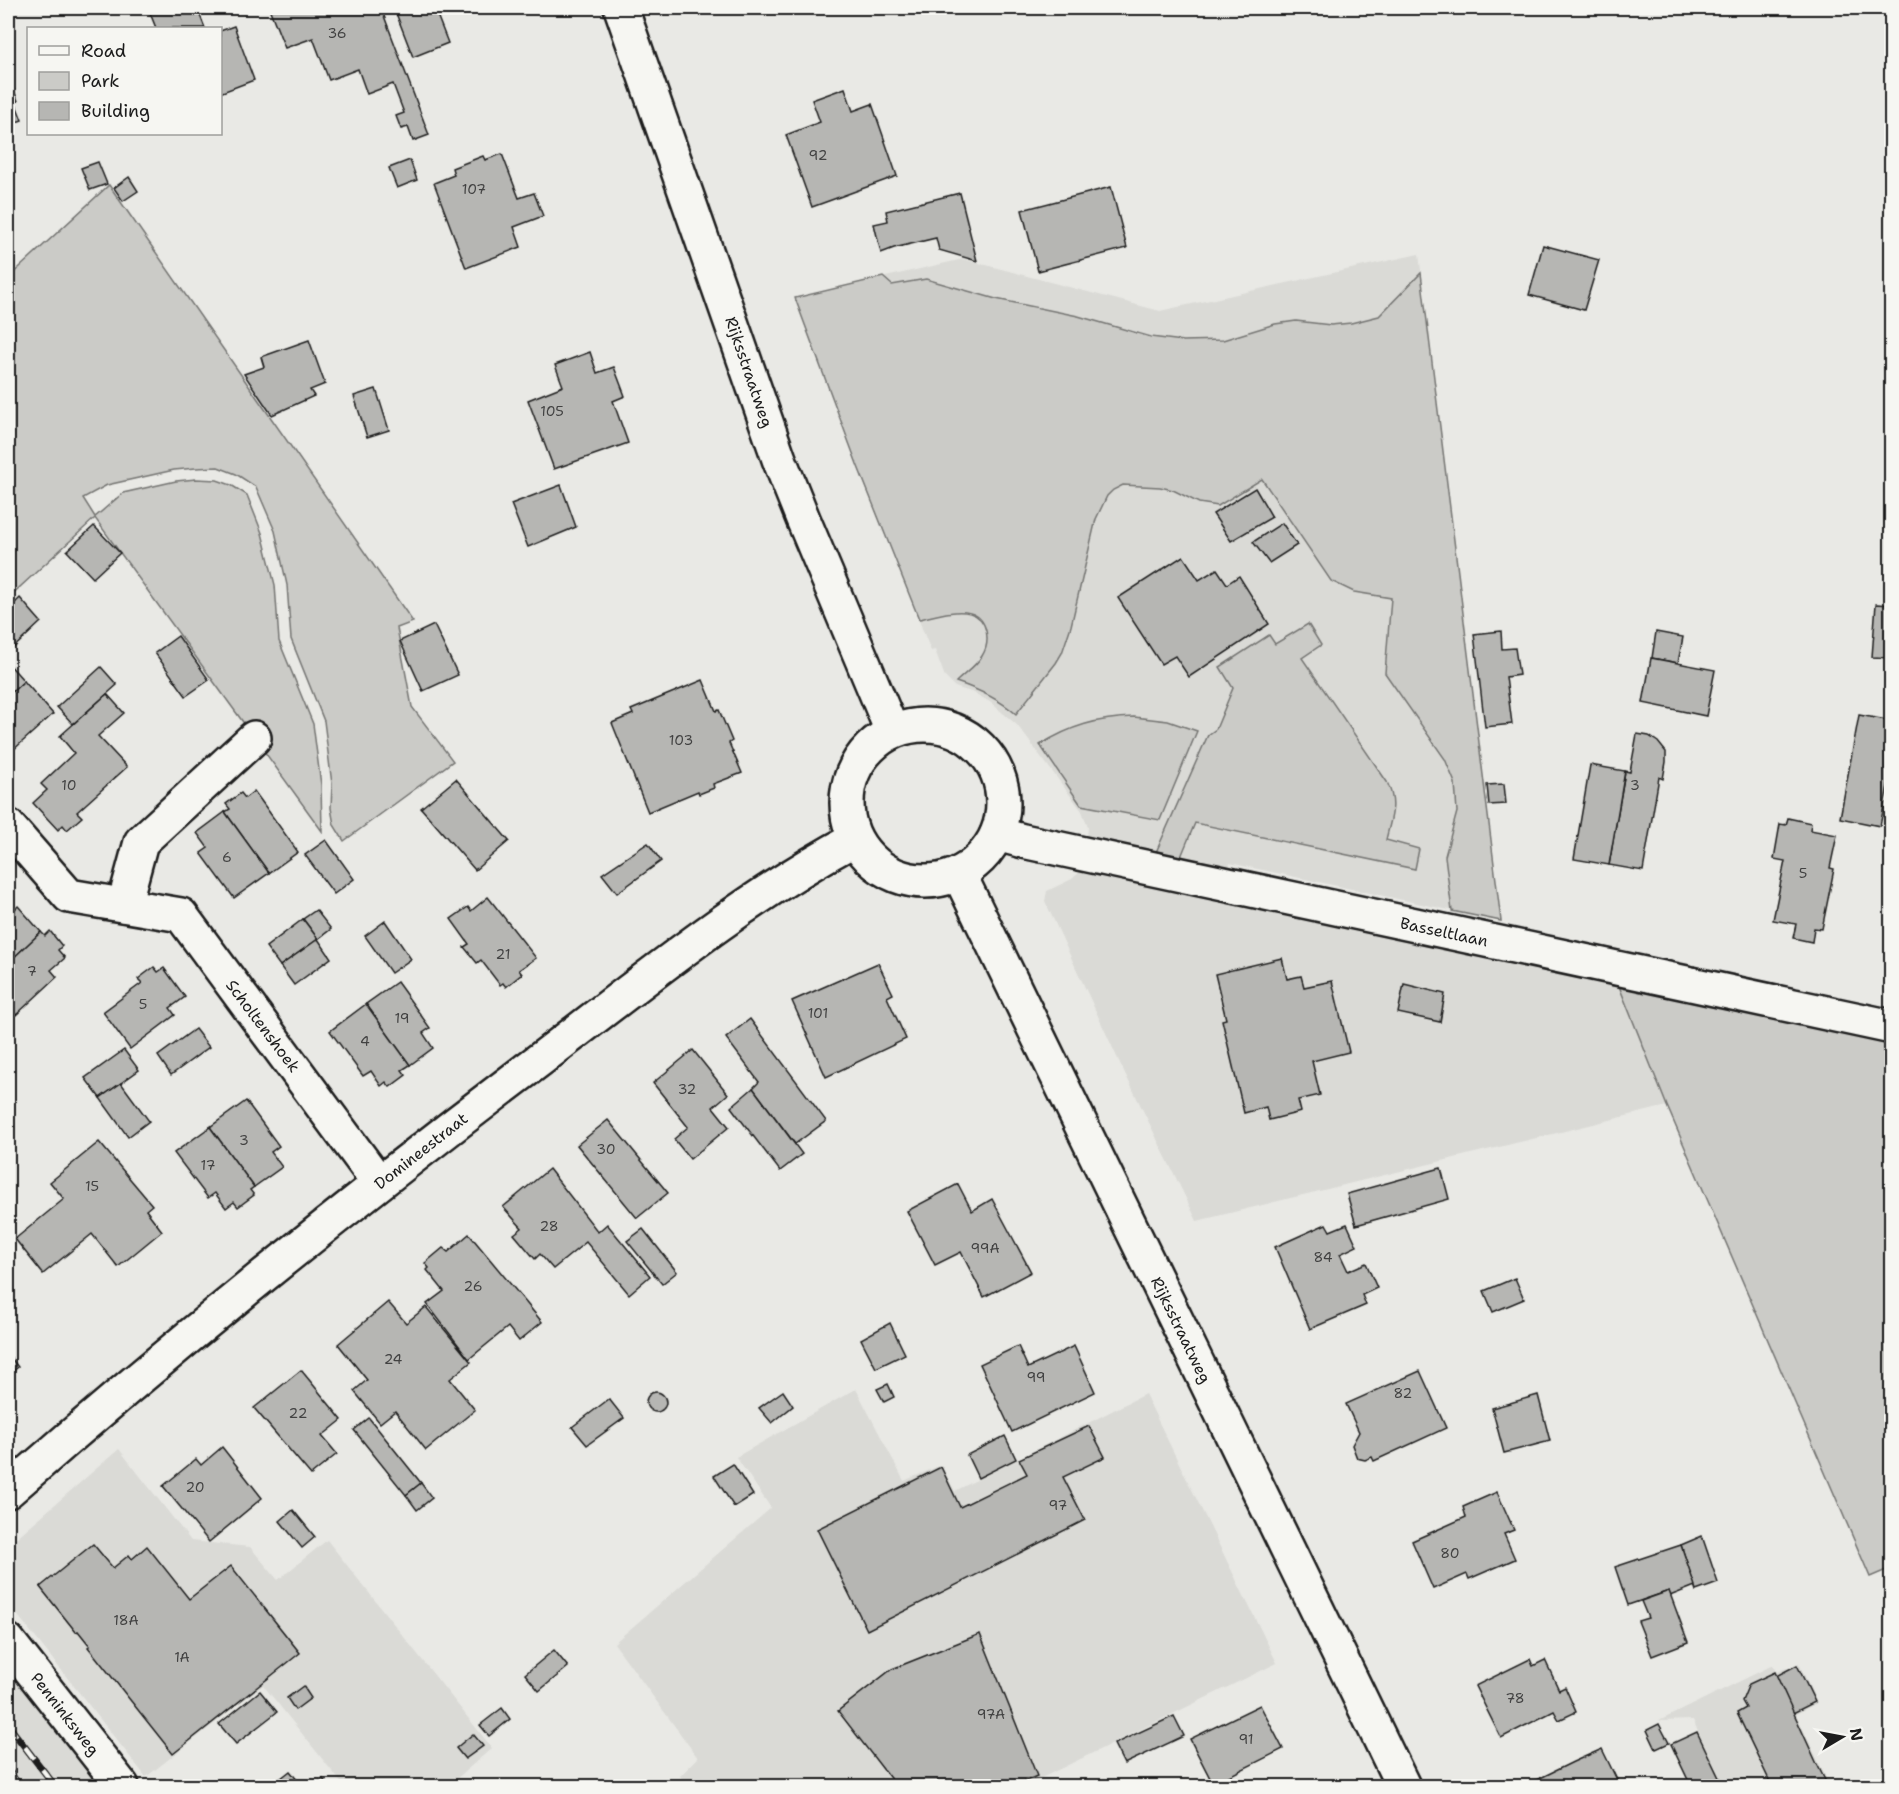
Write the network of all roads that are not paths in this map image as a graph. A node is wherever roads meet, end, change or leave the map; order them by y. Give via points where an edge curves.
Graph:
1 (621, 8) edge
2 (892, 731) junction
3 (254, 738) dead end
4 (8, 826) edge
5 (997, 834) junction
6 (855, 840) junction
7 (959, 874) junction
8 (124, 905) junction
9 (1892, 1027) edge
10 (379, 1183) junction
11 (8, 1491) edge
12 (8, 1641) edge
13 (122, 1786) edge
14 (1402, 1786) edge

1 - 2 main road, Rijksstraatweg via 779,459
2 - 5 main road via 910,725 947,727 980,746 1000,778 1003,797
2 - 6 main road via 874,742 850,777 846,798
3 - 8 main road via 141,842
4 - 8 main road, Scholtenshoek via 69,896
5 - 7 main road via 982,857
5 - 9 main road, Basseltlaan
6 - 7 main road via 874,863 901,877 930,881
6 - 10 main road, Domineestraat via 759,898 685,950
7 - 14 main road, Rijksstraatweg
8 - 10 main road, Scholtenshoek via 181,915
10 - 11 main road, Domineestraat
12 - 13 main road, Penninksweg

